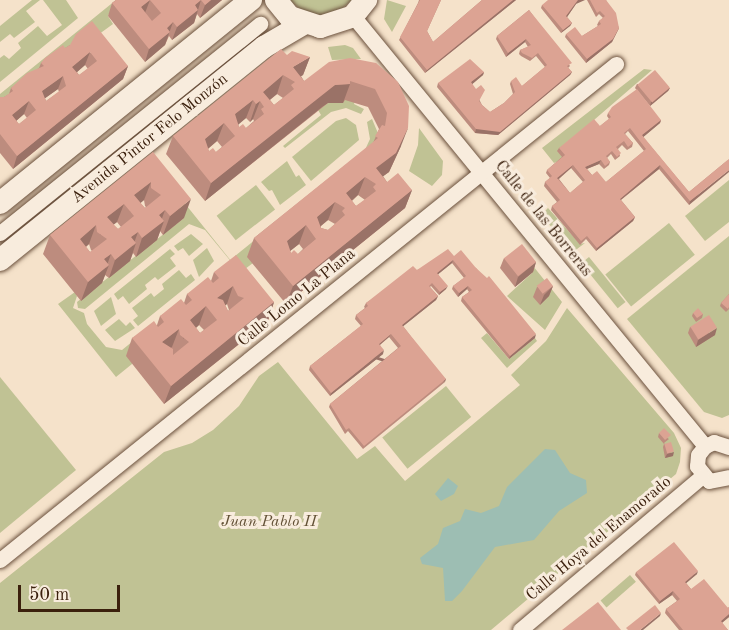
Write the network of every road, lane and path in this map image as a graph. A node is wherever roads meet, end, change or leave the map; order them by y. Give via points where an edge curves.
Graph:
1 (251, 0) edge
2 (276, 0) edge
3 (359, 8) edge
4 (260, 24) dead end
5 (303, 24) junction
6 (616, 64) dead end
7 (482, 172) junction
8 (0, 203) edge
9 (0, 233) edge
10 (0, 260) edge
11 (705, 446) junction
12 (729, 447) edge
13 (702, 476) junction
14 (728, 480) edge
15 (0, 560) edge
16 (520, 630) edge

1 - 8 street
2 - 5 street
3 - 5 street via 320,27
3 - 7 street, Calle de las Borreras
4 - 9 street, Avenida Pintor Felo Monzón
5 - 10 street, Avenida Pintor Felo Monzón via 264,47
6 - 7 street, Calle Lomo La Plana
7 - 11 street, Calle de las Borreras
7 - 15 street, Calle Lomo La Plana
11 - 12 street via 714,442
11 - 13 street via 697,466
13 - 14 street via 718,482
13 - 16 street, Calle Hoya del Enamorado

